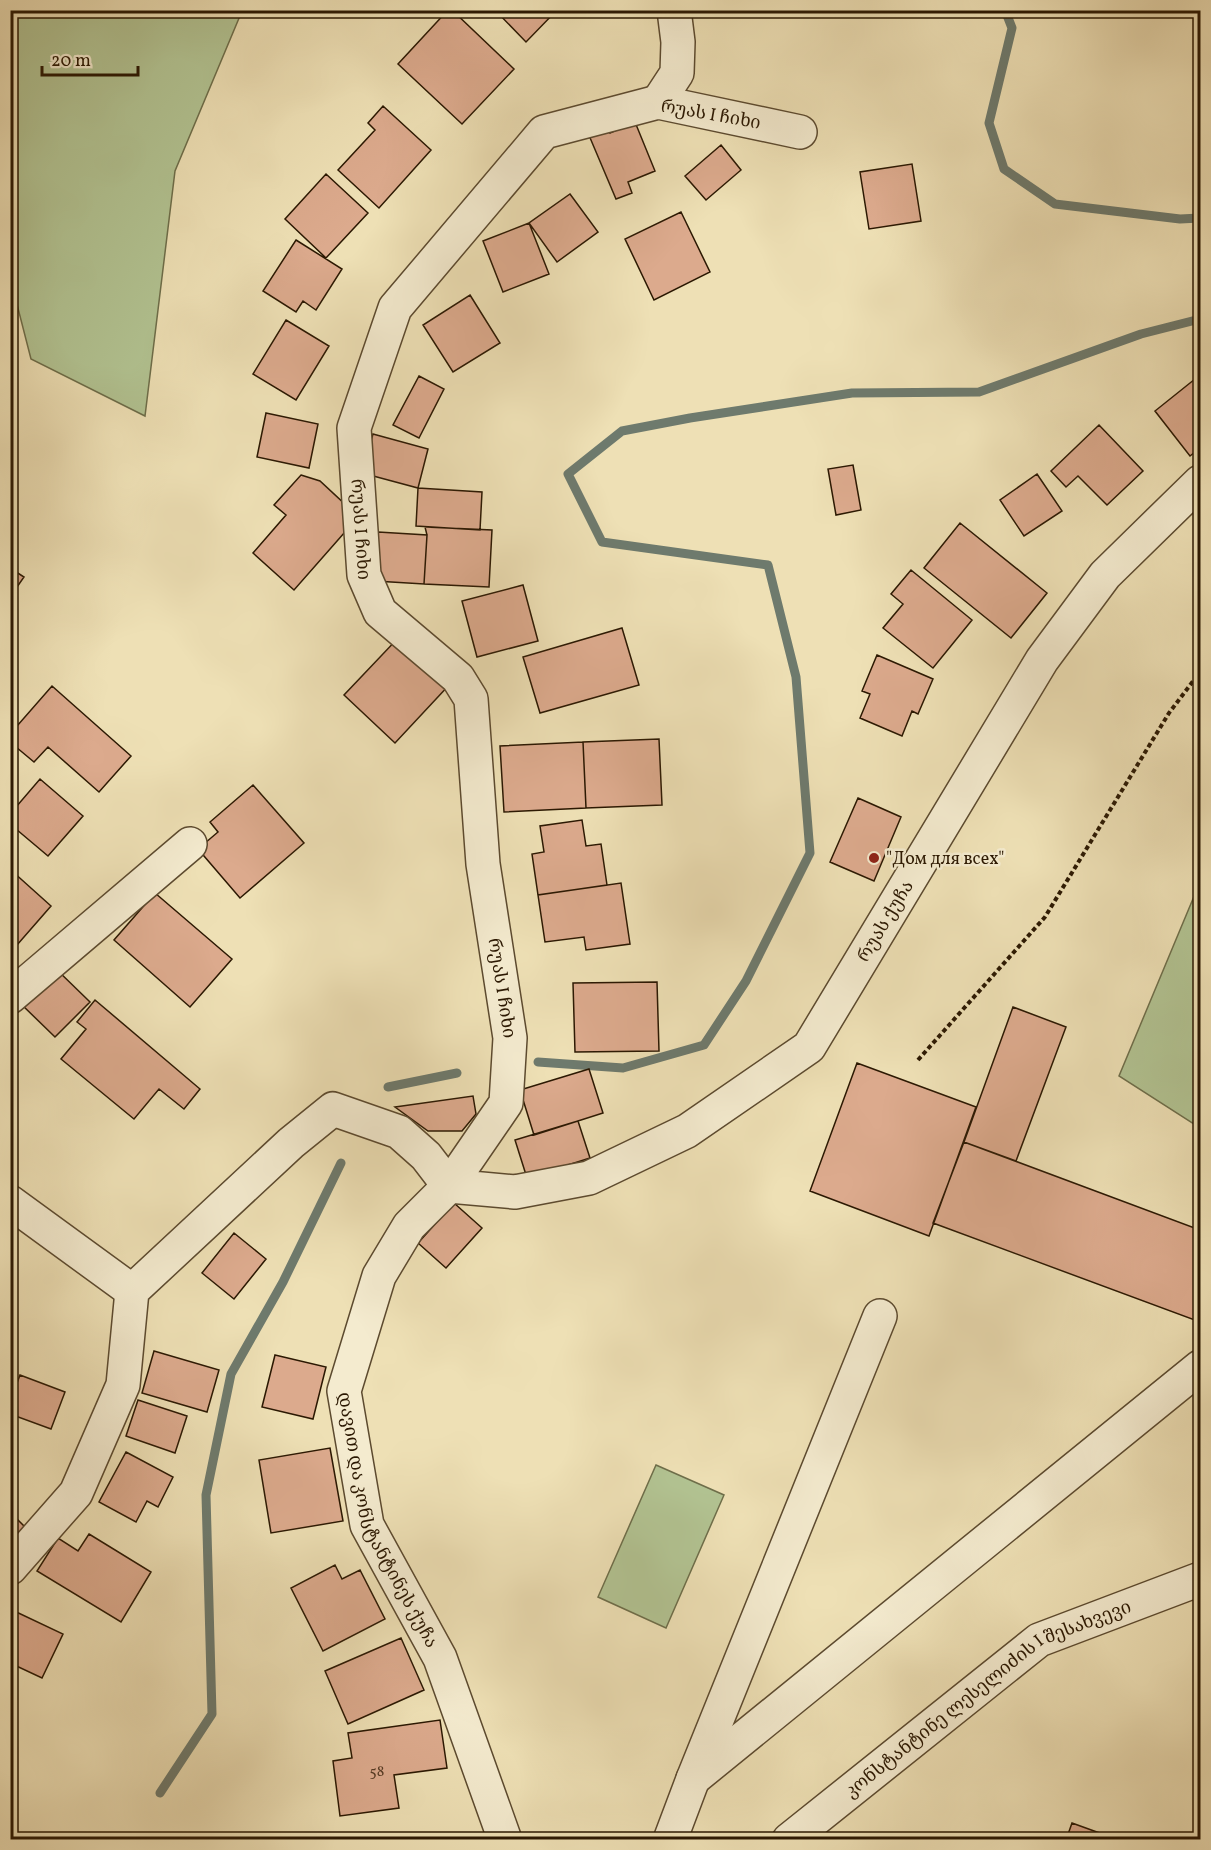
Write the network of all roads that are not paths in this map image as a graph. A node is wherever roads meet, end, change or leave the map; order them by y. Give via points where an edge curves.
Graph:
1 (674, 10) edge
2 (658, 102) junction
3 (800, 132) dead end
4 (1200, 483) edge
5 (190, 844) dead end
6 (10, 997) edge
7 (449, 1186) junction
8 (10, 1202) edge
9 (132, 1290) junction
10 (880, 1316) dead end
11 (1200, 1367) edge
12 (10, 1568) edge
13 (1200, 1579) edge
14 (693, 1779) junction
15 (505, 1839) edge
16 (670, 1839) edge
17 (789, 1839) edge

1 - 2 street via 677,73
2 - 3 street, რუას I ჩიხი
2 - 7 street, რუას I ჩიხი via 544,132 395,308 354,428 364,575 380,612 458,678 471,699 483,864 510,1038 506,1103
4 - 7 street, რუას ქუჩა via 1105,575 1042,660 809,1047 687,1131 589,1178 515,1192
5 - 6 street
7 - 9 street via 426,1156 399,1132 333,1109
7 - 15 street, დავით და კონსტანტინეს ქუჩა via 409,1226 379,1276 344,1390 367,1526 440,1658
8 - 9 street
9 - 12 street via 123,1385 76,1493
10 - 14 street
11 - 14 street
13 - 17 street, კონსტანტინე ლესელიძის I შესახვევი via 1039,1640
14 - 16 street

